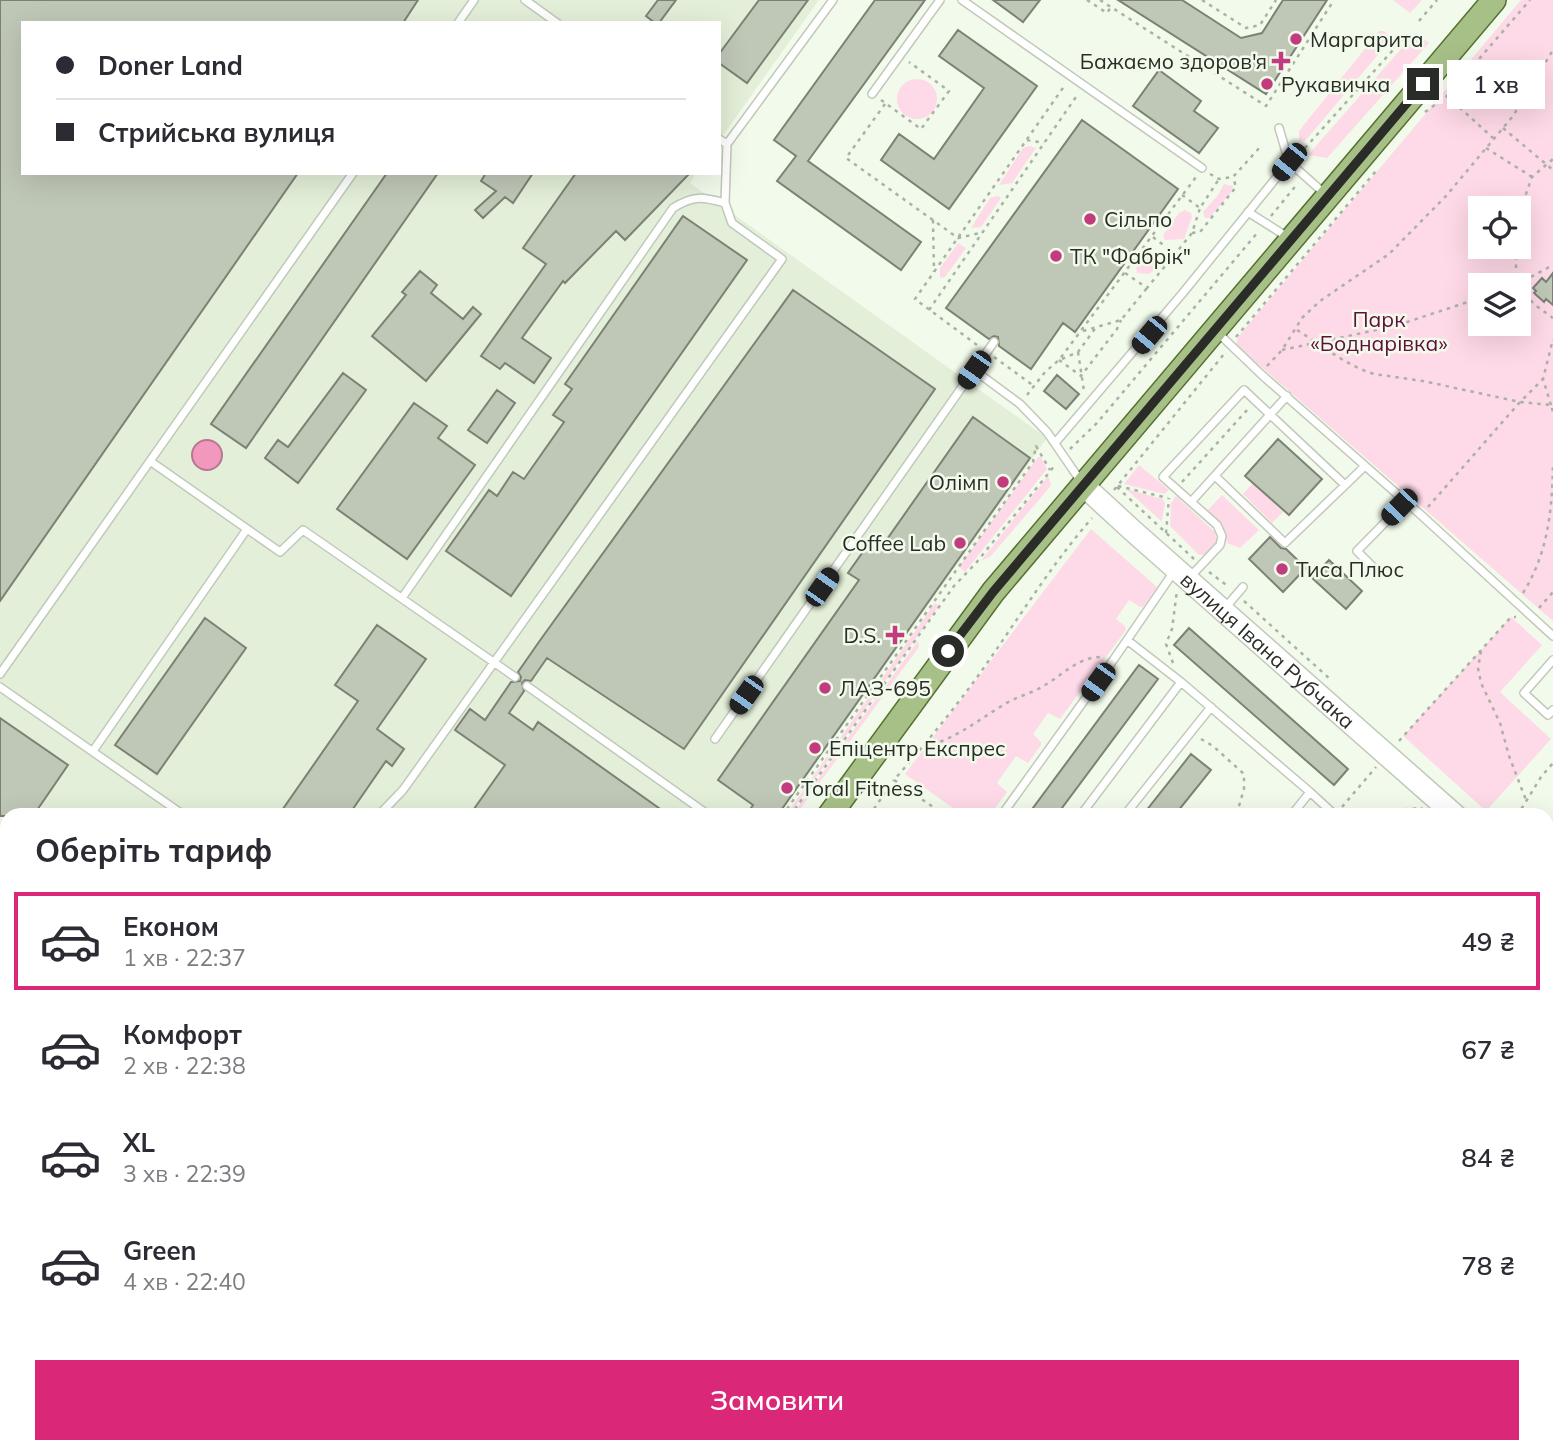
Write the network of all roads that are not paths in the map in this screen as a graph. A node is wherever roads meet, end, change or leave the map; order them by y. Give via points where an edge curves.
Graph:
1 (474, 0) edge
2 (525, 0) edge
3 (833, 0) edge
4 (940, 0) edge
5 (962, 0) edge
6 (1494, 0) edge
7 (459, 21) edge
8 (554, 21) edge
9 (872, 94) road end
10 (1279, 128) dead end
11 (721, 140) edge
12 (727, 144) junction
13 (1289, 162) junction
14 (1202, 168) road end
15 (352, 175) edge
16 (1328, 197) junction
17 (725, 203) junction
18 (1248, 212) junction
19 (1292, 240) junction
20 (1223, 337) junction
21 (994, 342) dead end
22 (974, 370) junction
23 (1287, 396) junction
24 (1271, 414) junction
25 (1055, 443) junction
26 (150, 461) junction
27 (1365, 466) junction
28 (1215, 476) junction
29 (1083, 485) junction
30 (1345, 485) junction
31 (1191, 502) junction
32 (1405, 502) junction
33 (247, 529) junction
34 (1379, 573) dead end
35 (1185, 575) junction
36 (1242, 587) dead end
37 (402, 598) junction
38 (1223, 611) junction
39 (1553, 636) edge
40 (1127, 640) junction
41 (1553, 660) edge
42 (494, 663) junction
43 (0, 674) edge
44 (515, 677) dead end
45 (1181, 682) junction
46 (527, 686) dead end
47 (0, 687) edge
48 (1211, 707) junction
49 (1553, 710) edge
50 (715, 739) dead end
51 (93, 751) junction
52 (1310, 792) junction
53 (174, 808) edge
54 (386, 808) edge
55 (699, 808) edge
56 (836, 808) edge
57 (1007, 808) edge
58 (1086, 808) edge
59 (1130, 808) edge
60 (1297, 808) edge
61 (1327, 808) edge
62 (1447, 808) edge

1 - 7 lane
2 - 8 lane
3 - 12 lane
4 - 9 lane
5 - 14 lane
6 - 16 main road
10 - 13 lane
11 - 12 lane
12 - 17 lane
13 - 16 lane
13 - 18 lane
15 - 26 lane
16 - 19 main road
17 - 37 lane via 702,197 673,208
17 - 42 lane via 732,223 782,259
18 - 19 lane
18 - 25 lane
19 - 20 main road
20 - 23 lane
20 - 29 main road
21 - 22 lane
22 - 25 lane via 1020,404
22 - 50 lane
23 - 24 lane
23 - 27 lane
24 - 28 lane
24 - 30 lane
24 - 31 lane via 1244,390 1163,477
25 - 29 lane
26 - 33 lane
26 - 43 lane
27 - 30 lane
27 - 32 lane
28 - 30 lane via 1285,543
28 - 31 lane
29 - 35 street, вулиця Івана Рубчака
29 - 56 main road via 972,620
31 - 35 lane via 1217,525 1222,536 1220,545
32 - 34 lane via 1357,551
32 - 39 lane
33 - 37 lane via 281,552 303,530
33 - 51 lane
35 - 38 street, вулиця Івана Рубчака
35 - 40 lane
36 - 38 lane
37 - 42 lane
38 - 62 street, вулиця Івана Рубчака
40 - 45 lane
40 - 57 lane
41 - 49 lane via 1524,693 1548,715
42 - 44 lane
42 - 54 lane
45 - 48 lane
45 - 58 lane
46 - 55 lane
47 - 51 lane
48 - 52 lane
48 - 59 lane
51 - 53 lane
52 - 60 lane
52 - 61 lane

